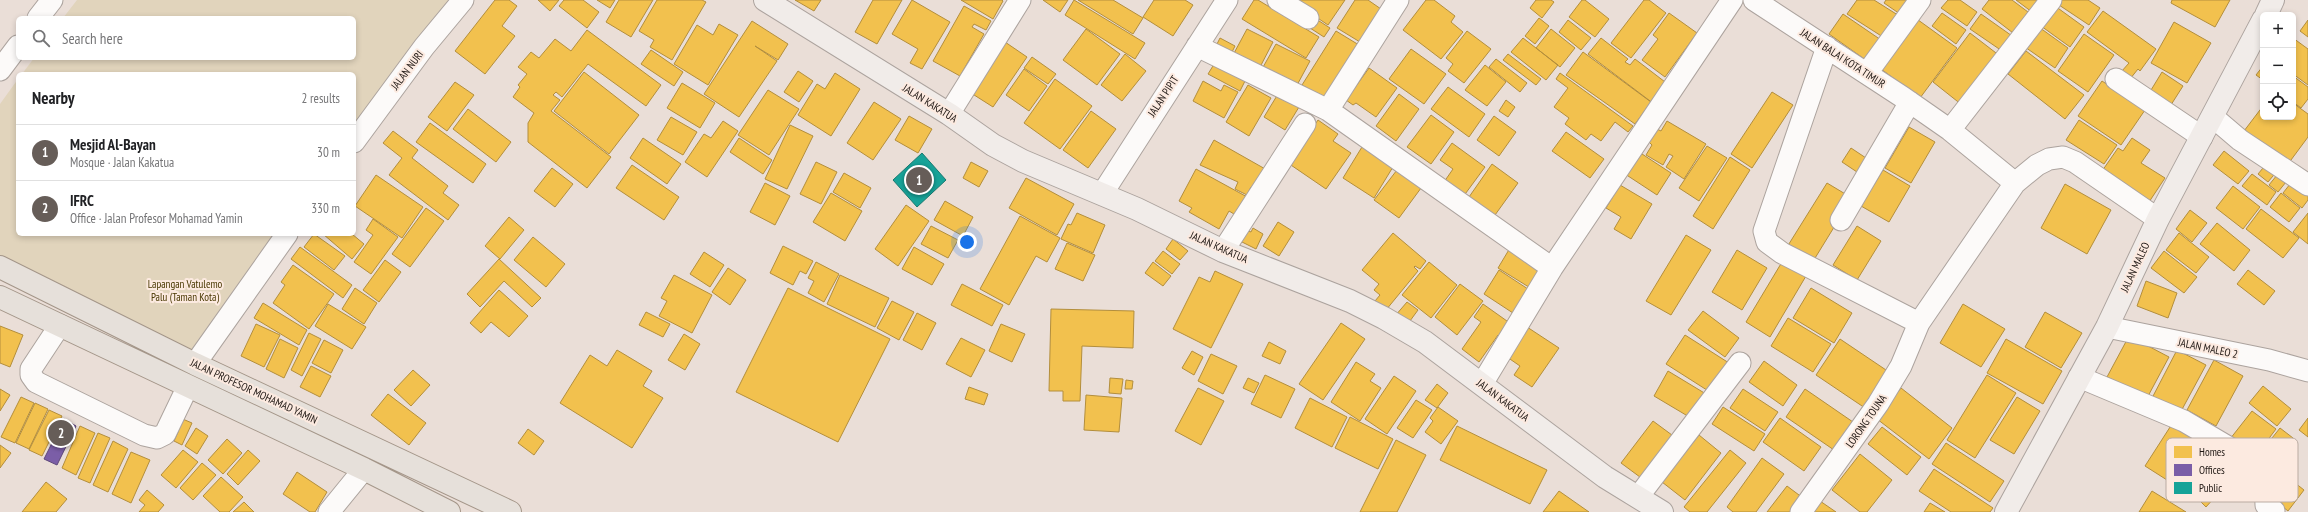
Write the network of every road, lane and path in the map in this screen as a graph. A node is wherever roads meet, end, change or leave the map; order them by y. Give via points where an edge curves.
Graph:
1 (52, 0) edge
2 (463, 0) edge
3 (765, 0) edge
4 (1020, 0) edge
5 (1227, 0) edge
6 (1278, 0) edge
7 (1398, 0) edge
8 (1732, 0) edge
9 (1754, 0) edge
10 (1920, 0) edge
11 (2051, 0) edge
12 (2273, 0) edge
13 (2267, 12) edge
14 (40, 16) edge
15 (1308, 18) dead end
16 (2260, 26) edge
17 (1197, 46) junction
18 (1827, 47) junction
19 (16, 49) edge
20 (0, 70) edge
21 (1867, 73) junction
22 (2116, 78) dead end
23 (1910, 102) junction
24 (1328, 110) junction
25 (949, 114) junction
26 (2212, 117) junction
27 (1305, 124) dead end
28 (1950, 130) junction
29 (2202, 137) junction
30 (356, 139) edge
31 (2015, 184) junction
32 (2308, 185) edge
33 (1102, 194) junction
34 (2158, 219) junction
35 (1841, 220) dead end
36 (287, 236) edge
37 (1224, 251) junction
38 (0, 266) edge
39 (1552, 268) junction
40 (0, 297) edge
41 (102, 317) junction
42 (1920, 323) junction
43 (60, 325) junction
44 (2107, 327) junction
45 (90, 340) junction
46 (1740, 363) dead end
47 (195, 364) junction
48 (2308, 371) edge
49 (2079, 377) junction
50 (1482, 384) junction
51 (188, 386) junction
52 (2213, 438) edge
53 (364, 469) junction
54 (1638, 497) junction
55 (2266, 502) edge
56 (2007, 511) edge
57 (2274, 511) dead end
58 (329, 512) edge
59 (449, 512) edge
60 (510, 512) edge
61 (1662, 512) edge
62 (1801, 512) edge

1 - 14 street
2 - 30 street, JALAN NURI via 424,47
3 - 25 street, JALAN KAKATUA
4 - 25 street
5 - 17 street, JALAN PIPIT
6 - 15 street
7 - 24 street
8 - 39 street
9 - 18 street, JALAN BALAI KOTA TIMUR
10 - 21 street
11 - 28 street
12 - 13 street
16 - 26 street, JALAN MALEO
17 - 24 street
17 - 33 street, JALAN PIPIT
18 - 21 street, JALAN BALAI KOTA TIMUR
18 - 42 street via 1764,231 1766,239 1782,253
19 - 20 street
21 - 23 street, JALAN BALAI KOTA TIMUR
22 - 29 street
23 - 28 street, JALAN BALAI KOTA TIMUR
23 - 35 street
24 - 39 street
25 - 33 street, JALAN KAKATUA via 993,145 1023,161
26 - 29 street, JALAN MALEO
26 - 32 street via 2240,140
27 - 37 street
28 - 31 street, JALAN BALAI KOTA TIMUR
29 - 34 street, JALAN MALEO
31 - 34 street, LORONG TOUNA via 2037,165 2049,159 2063,157 2075,162
31 - 42 street, LORONG TOUNA
33 - 37 street, JALAN KAKATUA
34 - 44 street, JALAN MALEO
36 - 47 street
37 - 50 street, JALAN KAKATUA via 1343,298 1384,318 1425,342
38 - 41 main road, JALAN PROFESOR MOHAMAD YAMIN
39 - 50 street
40 - 43 main road
41 - 45 main road
41 - 47 main road, JALAN PROFESOR MOHAMAD YAMIN
42 - 62 street, LORONG TOUNA via 1886,393
43 - 45 main road
43 - 51 street via 31,368 30,375 36,382 144,434 157,438 165,434
44 - 48 street, JALAN MALEO 2 via 2269,360
44 - 49 street, JALAN MALEO
45 - 51 main road
46 - 54 street
47 - 60 main road, JALAN PROFESOR MOHAMAD YAMIN
49 - 52 street via 2184,421
49 - 56 street, JALAN MALEO
50 - 54 street, JALAN KAKATUA via 1600,473
51 - 53 main road
53 - 58 street
53 - 59 main road
54 - 61 street, JALAN KAKATUA
55 - 57 street

